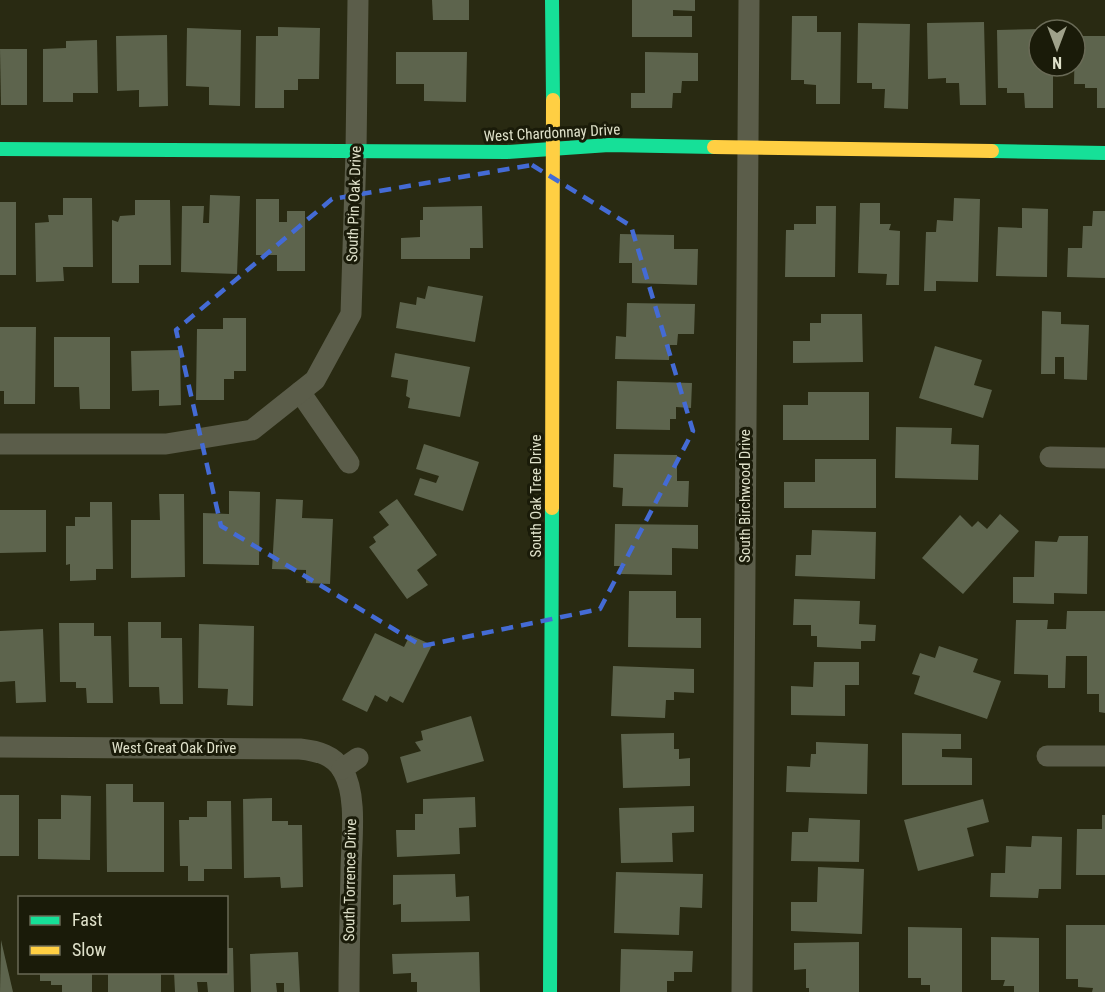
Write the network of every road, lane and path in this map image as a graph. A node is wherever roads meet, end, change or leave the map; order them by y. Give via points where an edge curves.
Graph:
1 (358, 0) edge
2 (552, 0) edge
3 (749, 0) edge
4 (748, 147) junction
5 (0, 149) edge
6 (554, 150) junction
7 (356, 152) junction
8 (1105, 153) edge
9 (300, 392) junction
10 (0, 444) edge
11 (1050, 458) dead end
12 (1105, 458) edge
13 (349, 464) dead end
14 (0, 747) edge
15 (1047, 756) dead end
16 (1105, 756) edge
17 (350, 764) joint
18 (349, 992) edge
19 (550, 992) edge
20 (742, 992) edge

1 - 7 street, South Pin Oak Drive
2 - 6 street, South Oak Tree Drive
3 - 4 street, South Birchwood Drive
4 - 6 street, West Chardonnay Drive via 609,145
4 - 8 street, West Chardonnay Drive
4 - 20 street, South Birchwood Drive
5 - 7 street, West Chardonnay Drive
6 - 7 street, West Chardonnay Drive
6 - 19 street, South Oak Tree Drive
7 - 9 street, South Pin Oak Drive via 351,314 315,380
9 - 10 street, South Pin Oak Drive via 252,430 166,444
9 - 13 street
11 - 12 street
14 - 17 street, West Great Oak Drive via 300,749
15 - 16 street
17 - 18 street, South Torrence Drive

